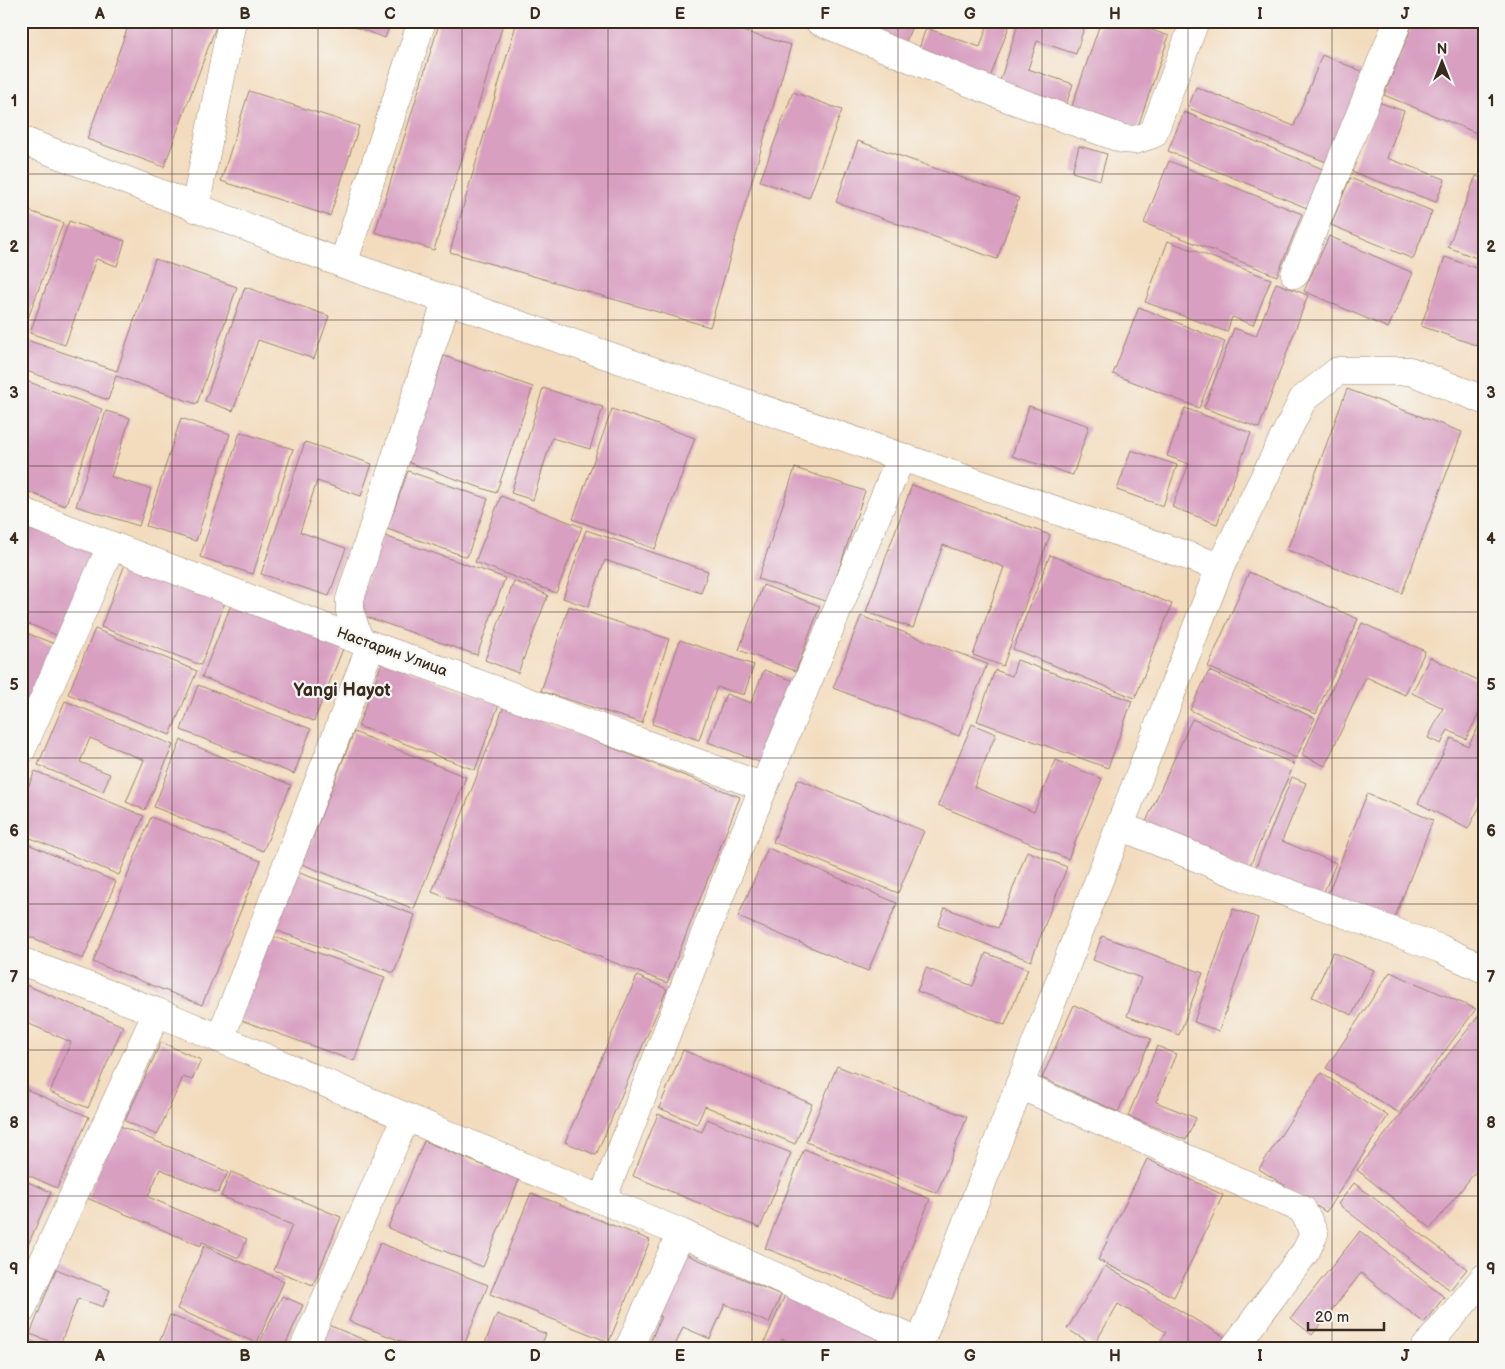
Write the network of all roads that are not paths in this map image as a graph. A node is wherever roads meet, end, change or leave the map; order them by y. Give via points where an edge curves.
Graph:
1 (232, 21) edge
2 (422, 21) edge
3 (819, 21) edge
4 (1195, 21) edge
5 (1398, 21) edge
6 (21, 140) edge
7 (195, 208) junction
8 (343, 264) junction
9 (1295, 274) dead end
10 (447, 300) junction
11 (1484, 400) edge
12 (901, 457) junction
13 (21, 511) edge
14 (111, 546) junction
15 (1220, 567) junction
16 (365, 643) junction
17 (21, 751) edge
18 (764, 788) junction
19 (1120, 826) junction
20 (21, 961) edge
21 (1484, 968) edge
22 (157, 1012) junction
23 (220, 1039) junction
24 (1019, 1085) junction
25 (406, 1117) junction
26 (602, 1200) junction
27 (681, 1233) junction
28 (1484, 1278) edge
29 (21, 1311) edge
30 (919, 1345) edge
31 (304, 1348) edge
32 (629, 1348) edge
33 (1234, 1348) edge
34 (1426, 1348) edge

1 - 7 street
2 - 8 street
3 - 4 street via 1008,98 1123,139 1135,140 1152,134
5 - 9 street
6 - 7 street
7 - 8 street
8 - 10 street
10 - 12 street
10 - 16 street via 350,599 350,612
11 - 15 street via 1410,371 1338,371 1303,399
12 - 15 street
12 - 18 street
13 - 14 street, Настарин Улица
14 - 16 street, Настарин Улица
14 - 17 street
15 - 19 street
16 - 18 street, Настарин Улица
16 - 23 street
18 - 26 street
19 - 21 street
19 - 24 street
20 - 22 street
22 - 23 street
22 - 29 street
23 - 25 street
24 - 30 street
24 - 33 street via 1302,1209 1314,1234 1306,1251
25 - 26 street
25 - 31 street
26 - 27 street
27 - 30 street
27 - 32 street
28 - 34 street

